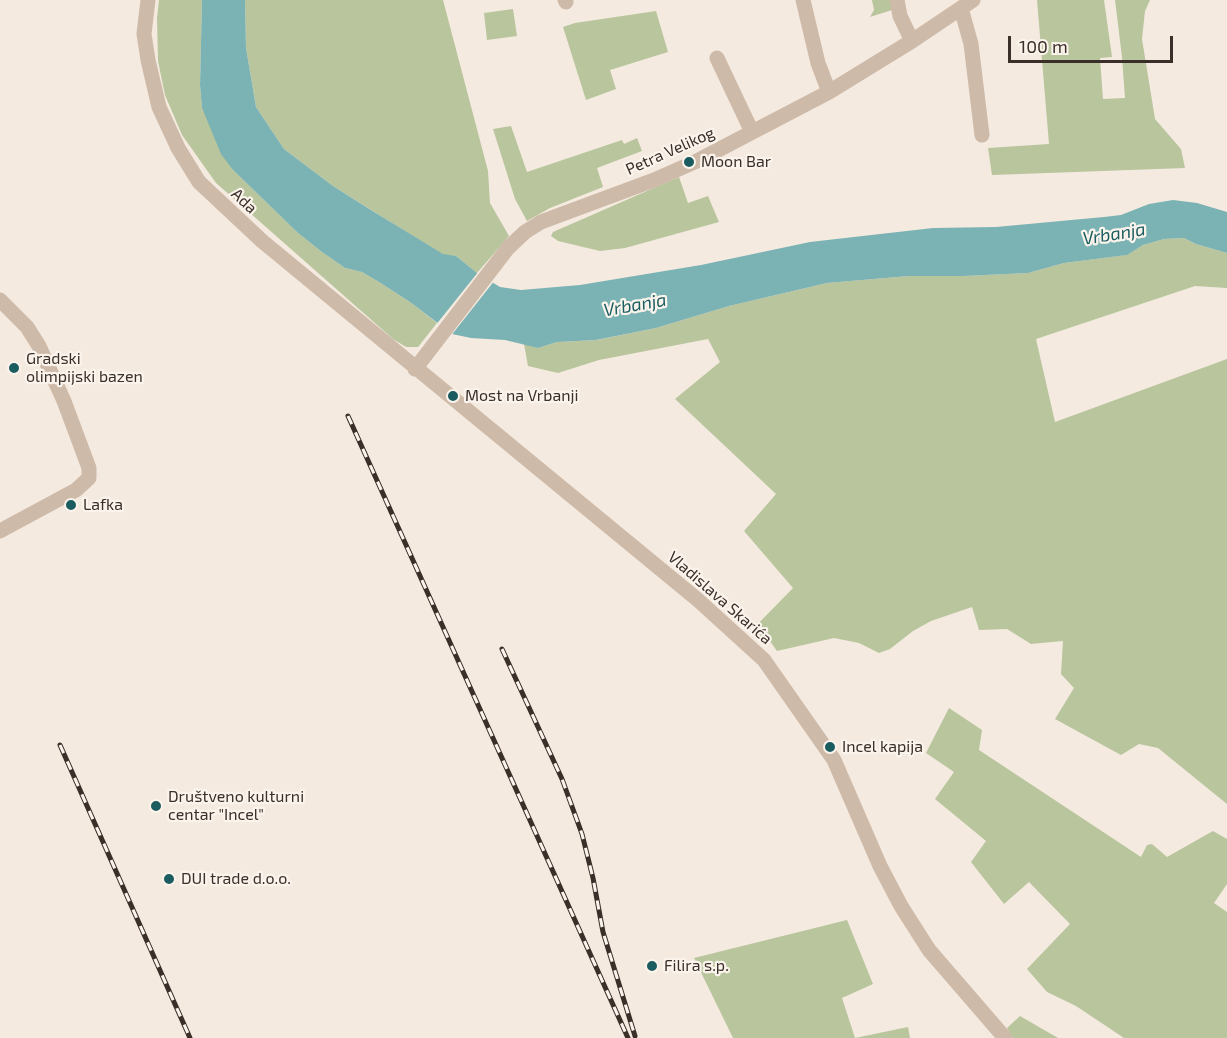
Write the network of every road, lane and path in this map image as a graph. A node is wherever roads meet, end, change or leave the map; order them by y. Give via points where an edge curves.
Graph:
1 (148, 0) edge
2 (803, 0) edge
3 (897, 0) edge
4 (967, 4) edge
5 (912, 41) junction
6 (717, 58) dead end
7 (830, 92) junction
8 (752, 132) junction
9 (982, 135) dead end
10 (0, 300) edge
11 (415, 369) junction
12 (0, 531) edge
13 (1005, 1038) edge

1 - 11 street, Ada via 144,34 159,107 177,148 199,182 262,241
2 - 7 street via 818,63
3 - 5 street
4 - 5 street, Petra Velikog
4 - 9 street
5 - 7 street, Petra Velikog
6 - 8 street
7 - 8 street, Petra Velikog
8 - 11 street, Petra Velikog via 654,180 541,222 515,241
10 - 12 street via 27,327 39,346 89,468 89,478 76,490
11 - 13 street, Vladislava Skarića via 698,600 764,660 834,760 880,866 929,950

